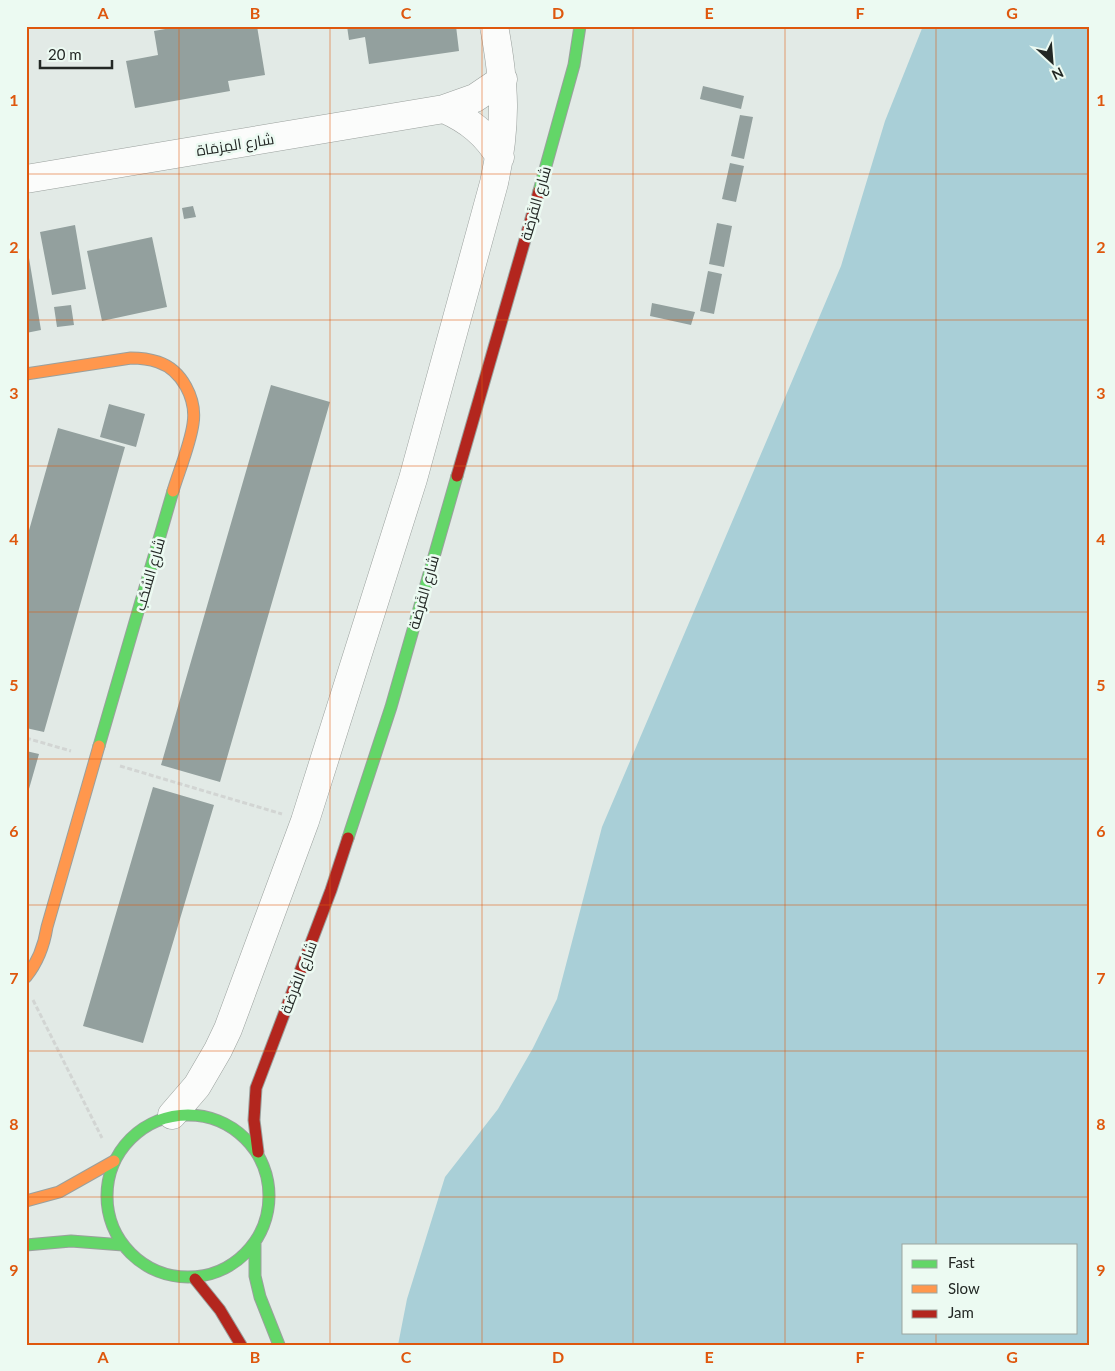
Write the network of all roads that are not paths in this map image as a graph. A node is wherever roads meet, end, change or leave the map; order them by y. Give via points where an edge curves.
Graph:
1 (494, 26) edge
2 (580, 26) edge
3 (503, 79) junction
4 (444, 109) junction
5 (500, 158) junction
6 (26, 179) edge
7 (26, 374) edge
8 (47, 926) junction
9 (26, 955) edge
10 (26, 977) edge
11 (172, 1115) junction
12 (258, 1152) junction
13 (114, 1161) junction
14 (26, 1201) edge
15 (255, 1244) junction
16 (26, 1245) edge
17 (123, 1245) junction
18 (194, 1279) junction
19 (241, 1345) edge
20 (280, 1345) edge

1 - 3 street
2 - 12 street, شارع الفَرضة via 574,64 550,152 391,707 331,890 256,1088 253,1109
3 - 4 street, شارع المِزمَاة via 475,98
3 - 5 street
4 - 5 street via 483,133
4 - 6 street, شارع المِزمَاة
5 - 11 street via 413,479 305,821 228,1029 197,1086
7 - 8 street, شارع السُحُب via 142,358 159,362 182,378 194,412
8 - 9 street, شارع السُحُب
8 - 10 street, شارع السُحُب via 44,947
11 - 12 street via 206,1115 235,1128
11 - 13 street via 149,1124 128,1140
12 - 15 street via 270,1182 268,1214
13 - 14 street via 59,1192
13 - 17 street via 107,1190 110,1219
15 - 18 street via 239,1260 219,1272
15 - 20 street via 255,1276 260,1297
16 - 17 street via 71,1240
17 - 18 street via 143,1264 169,1275
18 - 19 street via 225,1316

